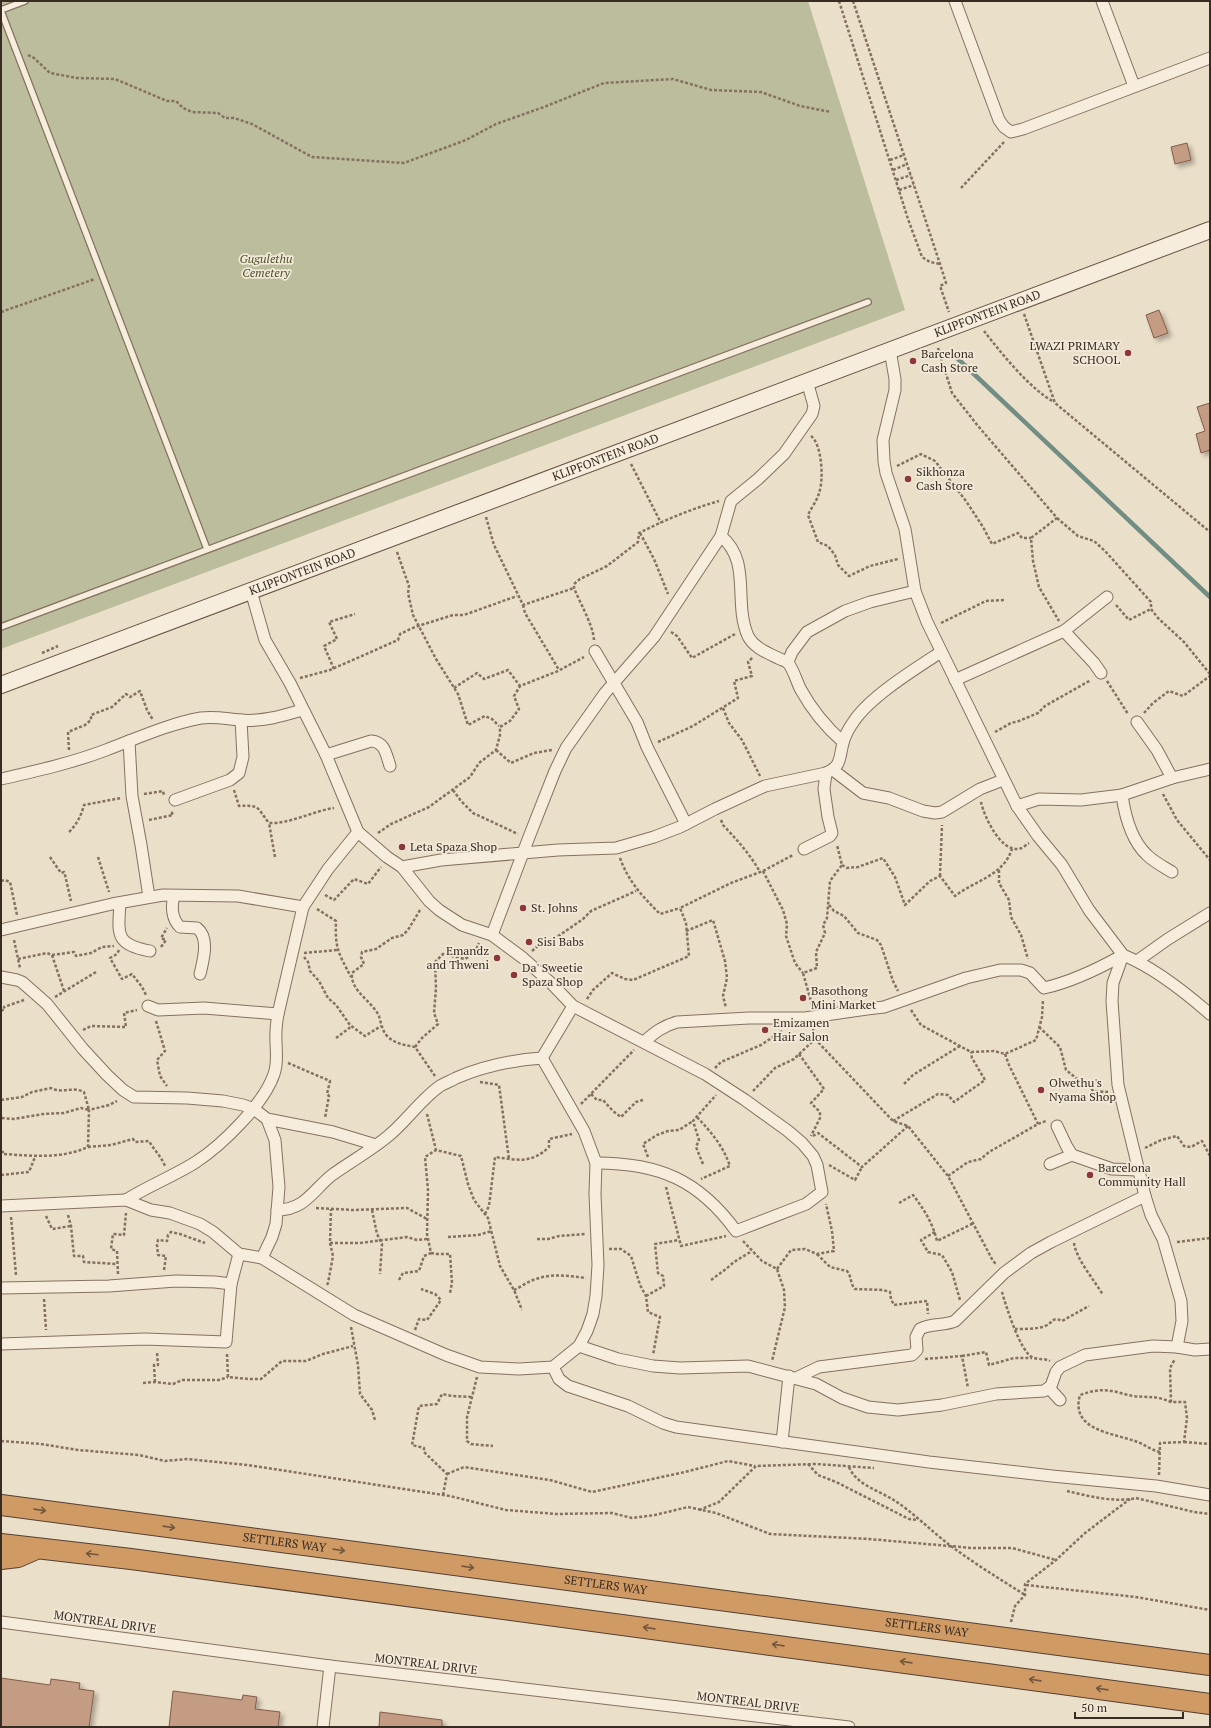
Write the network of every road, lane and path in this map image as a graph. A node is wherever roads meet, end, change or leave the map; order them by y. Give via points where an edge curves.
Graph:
1 (25, 1) edge
2 (839, 1) edge
3 (853, 1) edge
4 (955, 1) edge
5 (1102, 1) edge
6 (1, 10) edge
7 (15, 48) junction
8 (1210, 58) edge
9 (1134, 86) junction
10 (831, 112) dead end
11 (1009, 134) junction
12 (904, 155) junction
13 (890, 160) junction
14 (908, 164) junction
15 (893, 170) junction
16 (911, 175) junction
17 (896, 180) junction
18 (914, 184) junction
19 (961, 188) dead end
20 (899, 190) junction
21 (1210, 230) edge
22 (940, 264) junction
23 (103, 276) junction
24 (868, 302) dead end
25 (1, 312) edge
26 (1023, 312) dead end
27 (950, 317) dead end
28 (982, 330) dead end
29 (937, 344) dead end
30 (890, 350) junction
31 (807, 381) junction
32 (1055, 402) junction
33 (800, 432) junction
34 (630, 459) dead end
35 (886, 473) junction
36 (731, 501) junction
37 (486, 515) dead end
38 (1057, 518) junction
39 (661, 523) junction
40 (1210, 532) edge
41 (640, 533) junction
42 (721, 536) junction
43 (1031, 538) junction
44 (396, 548) dead end
45 (207, 549) junction
46 (909, 556) junction
47 (574, 588) junction
48 (915, 591) junction
49 (251, 592) junction
50 (517, 596) junction
51 (1107, 597) joint
52 (1005, 600) dead end
53 (523, 606) junction
54 (674, 606) junction
55 (1151, 609) junction
56 (355, 614) dead end
57 (420, 626) junction
58 (1, 627) edge
59 (746, 629) junction
60 (930, 629) junction
61 (1064, 631) junction
62 (654, 637) junction
63 (760, 649) junction
64 (595, 651) junction
65 (941, 652) junction
66 (788, 662) junction
67 (334, 669) junction
68 (559, 670) junction
69 (1101, 672) junction
70 (1210, 675) edge
71 (955, 680) junction
72 (290, 683) junction
73 (613, 683) junction
74 (1, 685) edge
75 (520, 686) junction
76 (454, 688) junction
77 (723, 708) junction
78 (302, 710) junction
79 (241, 720) junction
80 (1137, 722) junction
81 (500, 727) junction
82 (159, 729) junction
83 (984, 738) junction
84 (129, 741) junction
85 (843, 742) junction
86 (647, 747) junction
87 (566, 748) junction
88 (496, 750) junction
89 (326, 755) junction
90 (70, 762) junction
91 (390, 766) dead end
92 (1210, 769) edge
93 (830, 772) junction
94 (1172, 778) junction
95 (1, 779) edge
96 (230, 780) junction
97 (1003, 780) junction
98 (1157, 783) junction
99 (766, 786) junction
100 (980, 789) junction
101 (453, 790) junction
102 (1122, 795) junction
103 (132, 796) junction
104 (172, 800) junction
105 (347, 806) junction
106 (1017, 806) junction
107 (715, 809) junction
108 (942, 812) junction
109 (137, 823) junction
110 (269, 823) junction
111 (686, 824) junction
112 (69, 832) dead end
113 (358, 832) junction
114 (832, 834) junction
115 (1038, 836) junction
116 (529, 837) junction
117 (368, 840) junction
118 (616, 848) junction
119 (804, 849) joint
120 (1012, 849) junction
121 (522, 854) junction
122 (50, 857) dead end
123 (98, 857) dead end
124 (275, 857) dead end
125 (389, 858) junction
126 (1210, 860) edge
127 (842, 865) junction
128 (402, 867) junction
129 (999, 870) junction
130 (762, 872) junction
131 (1172, 872) dead end
132 (940, 876) junction
133 (1, 881) edge
134 (314, 890) junction
135 (636, 890) junction
136 (174, 896) junction
137 (149, 897) junction
138 (429, 901) junction
139 (116, 904) junction
140 (304, 905) junction
141 (828, 905) junction
142 (680, 908) junction
143 (1210, 913) edge
144 (73, 914) junction
145 (176, 924) junction
146 (10, 928) edge
147 (686, 931) junction
148 (487, 934) junction
149 (122, 943) junction
150 (337, 950) junction
151 (150, 951) joint
152 (52, 955) junction
153 (1123, 955) junction
154 (523, 958) junction
155 (18, 959) junction
156 (1137, 961) junction
157 (96, 972) dead end
158 (803, 973) junction
159 (1030, 973) junction
160 (200, 974) dead end
161 (1, 977) edge
162 (352, 978) junction
163 (17, 980) junction
164 (1044, 988) junction
165 (64, 991) junction
166 (34, 992) junction
167 (907, 999) junction
168 (47, 1004) junction
169 (153, 1008) junction
170 (576, 1008) junction
171 (1, 1011) edge
172 (278, 1014) junction
173 (1210, 1014) edge
174 (810, 1016) junction
175 (728, 1018) junction
176 (352, 1026) junction
177 (381, 1026) junction
178 (1039, 1027) junction
179 (73, 1035) junction
180 (336, 1038) dead end
181 (815, 1039) junction
182 (644, 1042) junction
183 (960, 1046) junction
184 (415, 1047) junction
185 (971, 1052) junction
186 (799, 1054) junction
187 (1005, 1054) junction
188 (542, 1058) junction
189 (276, 1060) junction
190 (470, 1072) junction
191 (704, 1074) junction
192 (904, 1084) dead end
193 (441, 1085) junction
194 (723, 1087) junction
195 (1120, 1092) junction
196 (591, 1094) junction
197 (128, 1095) junction
198 (174, 1098) junction
199 (425, 1098) junction
200 (1, 1100) edge
201 (643, 1100) dead end
202 (745, 1100) junction
203 (89, 1110) junction
204 (254, 1110) junction
205 (573, 1114) junction
206 (697, 1117) junction
207 (1, 1118) edge
208 (268, 1119) junction
209 (693, 1121) junction
210 (893, 1121) junction
211 (1038, 1124) junction
212 (908, 1126) junction
213 (1057, 1126) joint
214 (320, 1130) junction
215 (584, 1131) junction
216 (807, 1140) junction
217 (376, 1145) junction
218 (88, 1147) junction
219 (436, 1150) junction
220 (1, 1152) edge
221 (1135, 1152) junction
222 (1072, 1155) junction
223 (35, 1156) junction
224 (1210, 1156) edge
225 (510, 1159) junction
226 (596, 1163) junction
227 (703, 1164) dead end
228 (1050, 1164) dead end
229 (817, 1165) junction
230 (862, 1167) junction
231 (649, 1169) junction
232 (1138, 1170) junction
233 (1, 1175) edge
234 (672, 1175) junction
235 (948, 1176) junction
236 (169, 1177) junction
237 (699, 1191) junction
238 (822, 1192) junction
239 (1145, 1196) junction
240 (126, 1200) junction
241 (67, 1204) junction
242 (302, 1204) junction
243 (899, 1204) dead end
244 (42, 1205) junction
245 (6, 1206) edge
246 (331, 1209) junction
247 (277, 1210) junction
248 (372, 1210) junction
249 (485, 1214) junction
250 (427, 1219) junction
251 (974, 1223) junction
252 (71, 1226) junction
253 (492, 1231) junction
254 (736, 1231) junction
255 (1073, 1231) junction
256 (935, 1232) junction
257 (598, 1234) junction
258 (448, 1237) dead end
259 (1210, 1238) edge
260 (428, 1239) junction
261 (537, 1239) dead end
262 (1163, 1239) junction
263 (380, 1240) junction
264 (679, 1240) junction
265 (222, 1241) junction
266 (330, 1243) junction
267 (598, 1250) junction
268 (752, 1251) junction
269 (430, 1253) junction
270 (239, 1254) junction
271 (817, 1254) junction
272 (262, 1258) junction
273 (117, 1264) junction
274 (777, 1269) junction
275 (1004, 1273) junction
276 (380, 1274) dead end
277 (597, 1278) junction
278 (399, 1280) dead end
279 (711, 1280) dead end
280 (160, 1282) junction
281 (996, 1282) junction
282 (231, 1284) junction
283 (119, 1285) junction
284 (44, 1287) junction
285 (1, 1288) edge
286 (14, 1288) junction
287 (421, 1289) dead end
288 (514, 1290) junction
289 (450, 1293) dead end
290 (319, 1294) junction
291 (1103, 1295) dead end
292 (646, 1296) junction
293 (972, 1304) junction
294 (1089, 1306) dead end
295 (522, 1310) dead end
296 (354, 1315) junction
297 (931, 1325) junction
298 (1015, 1329) junction
299 (156, 1339) junction
300 (411, 1340) junction
301 (49, 1342) junction
302 (226, 1342) junction
303 (1, 1344) edge
304 (353, 1346) junction
305 (579, 1346) junction
306 (1177, 1347) junction
307 (1210, 1349) edge
308 (914, 1354) junction
309 (962, 1356) junction
310 (1032, 1358) junction
311 (653, 1366) junction
312 (480, 1367) junction
313 (553, 1367) junction
314 (767, 1370) junction
315 (1056, 1372) junction
316 (228, 1377) junction
317 (792, 1377) junction
318 (155, 1382) junction
319 (143, 1383) dead end
320 (1049, 1388) junction
321 (472, 1397) junction
322 (972, 1399) junction
323 (1060, 1400) dead end
324 (1171, 1402) junction
325 (375, 1420) dead end
326 (1, 1441) edge
327 (782, 1442) junction
328 (1184, 1442) junction
329 (1210, 1444) edge
330 (494, 1446) dead end
331 (1160, 1452) junction
332 (808, 1464) junction
333 (756, 1466) junction
334 (849, 1466) junction
335 (877, 1469) dead end
336 (447, 1474) junction
337 (1141, 1485) junction
338 (1156, 1486) junction
339 (1062, 1490) dead end
340 (443, 1494) junction
341 (1210, 1495) edge
342 (1130, 1499) junction
343 (1, 1505) edge
344 (699, 1510) junction
345 (1210, 1514) edge
346 (918, 1520) junction
347 (1, 1544) edge
348 (951, 1546) junction
349 (38, 1548) junction
350 (1, 1559) edge
351 (1056, 1560) junction
352 (1025, 1584) junction
353 (1025, 1595) junction
354 (1210, 1610) edge
355 (1, 1622) edge
356 (1011, 1623) dead end
357 (1210, 1665) edge
358 (330, 1666) junction
359 (1210, 1704) edge
360 (323, 1727) edge
361 (849, 1727) edge

1 - 6 lane
2 - 13 path
3 - 12 path
4 - 11 street via 999,120
5 - 9 street
6 - 7 lane
7 - 10 path via 34,58 50,74 115,79 167,101 176,101 192,112 218,113 225,118 252,124 312,157 404,163 466,140 496,124 604,83 673,79 711,90 761,92 800,106
7 - 23 lane
8 - 9 street
9 - 11 street
11 - 19 path via 1001,147
12 - 13 path
12 - 14 path
13 - 15 path
14 - 15 path
14 - 16 path
15 - 17 path
16 - 17 path
16 - 18 path
17 - 20 path
18 - 20 path
18 - 22 path
20 - 22 path via 922,256 930,262
21 - 30 main road, KLIPFONTEIN ROAD
22 - 27 path via 946,283 940,286
23 - 25 path
23 - 45 lane
24 - 45 lane
26 - 32 path
28 - 32 path via 1043,396
29 - 38 path via 952,392
30 - 31 main road, KLIPFONTEIN ROAD
30 - 35 street via 895,390 882,447
31 - 33 street via 814,406 812,414
31 - 49 main road, KLIPFONTEIN ROAD
32 - 40 path
33 - 36 street via 784,454 758,480
33 - 46 path via 816,440 821,467 820,491 808,515 818,542 828,546 835,555 838,565 849,576 870,566
34 - 39 path
35 - 43 path via 921,454 935,462 966,501 992,544 1018,533 1022,538
35 - 46 street via 905,529
36 - 39 path via 722,500 701,506
36 - 42 street
37 - 50 path via 494,545
38 - 43 path
38 - 55 path via 1078,536 1094,541 1105,551 1151,602
39 - 41 path
41 - 47 path via 638,542 606,566 580,579 574,584
41 - 54 path
42 - 54 street
42 - 59 street via 730,543 738,562
43 - 61 path via 1039,587
44 - 57 path via 409,586 413,615
45 - 58 lane
46 - 48 street
47 - 53 path
47 - 64 path via 591,626
48 - 60 street
48 - 66 street via 845,611 808,632 792,652
49 - 72 street via 265,640
49 - 74 main road, KLIPFONTEIN ROAD
50 - 53 path
50 - 57 path via 464,615 453,615
51 - 55 path via 1109,596 1129,620
51 - 61 street
52 - 60 path via 986,601
53 - 68 path
54 - 62 street
55 - 70 path via 1184,642
56 - 67 path via 329,622 337,639 324,646
57 - 67 path via 400,634 398,640
57 - 76 path
59 - 62 path via 692,658 672,632
59 - 63 street via 754,644
60 - 65 street
61 - 69 street
61 - 71 street
62 - 73 street
63 - 66 street
63 - 77 path via 748,662 752,676 734,681 738,698
64 - 68 path
64 - 73 street
65 - 71 street
65 - 85 street via 862,710
66 - 85 street via 809,703
67 - 72 path via 310,674
68 - 75 path
69 - 80 path via 1129,715
69 - 83 path via 1038,713 1011,723
70 - 80 path via 1183,696 1169,691 1150,706
71 - 83 street
72 - 78 street
73 - 86 street via 637,722
73 - 87 street
75 - 76 path via 508,670 484,679 476,673
75 - 81 path via 514,696 519,709 510,721
76 - 81 path via 468,725 484,716 492,719
77 - 86 path
77 - 99 path
78 - 79 street via 278,718
78 - 89 street
79 - 82 street via 202,718
79 - 96 street via 242,766 239,773
80 - 94 street via 1157,750
81 - 88 path
82 - 84 street
82 - 90 path via 147,710 140,691 130,697 126,694 112,707 91,715 91,720 85,725 68,732
83 - 97 street
84 - 90 street
84 - 103 street
85 - 93 street via 840,760
86 - 111 street
87 - 88 path via 534,752 511,763
87 - 116 street
88 - 101 path via 479,763 470,777
89 - 91 street via 376,741 383,745
89 - 105 street
90 - 95 street
92 - 94 street
93 - 99 street
93 - 108 street via 863,793 889,798 923,811
93 - 114 street via 824,789
94 - 98 street
96 - 104 street
96 - 110 path via 238,806 253,806 259,809
97 - 100 street
97 - 106 street
98 - 102 street
98 - 126 path via 1177,820
99 - 107 street
100 - 108 street
100 - 120 path via 981,803 989,823 995,834
101 - 116 path via 473,813 515,834
101 - 117 path via 429,807 392,824
102 - 106 street via 1081,800 1039,799
102 - 131 street via 1128,823 1137,842 1148,856
103 - 104 path via 163,791 164,797
103 - 109 street
103 - 112 path via 84,805 76,825
104 - 109 path via 173,815
105 - 110 path via 323,810 279,824
105 - 113 street
106 - 115 street
107 - 111 street
107 - 130 path via 723,825
108 - 132 path
109 - 137 street
110 - 124 path
111 - 118 street
113 - 117 street
113 - 134 street
114 - 119 street
114 - 127 path
115 - 120 path via 1019,849
115 - 153 street via 1062,865 1090,910
116 - 121 street
117 - 125 street
118 - 121 street
118 - 135 path via 624,870
119 - 130 path
120 - 129 path via 1009,858
121 - 128 street via 441,860
121 - 148 street
122 - 144 path via 60,874 64,872
123 - 139 path
125 - 128 street
125 - 134 path via 368,884 354,879 334,900
127 - 132 path via 847,868 858,867 883,858 895,877 905,905 930,881
127 - 141 path via 830,881
128 - 138 street
129 - 132 path via 955,896
129 - 159 path via 998,883 1009,900 1011,916 1032,966
130 - 142 path via 717,889
130 - 158 path via 783,910 787,924 786,936 795,963
133 - 146 path via 10,882
134 - 140 street
135 - 142 path via 660,914
135 - 154 path via 591,911 566,931 539,945
136 - 137 street
136 - 140 street via 238,896
136 - 145 street via 172,911
137 - 139 street
138 - 148 street via 462,925
138 - 162 path via 403,934 376,949 362,952 364,964 352,973
139 - 144 street
139 - 149 street
140 - 150 path via 322,911 336,921
140 - 172 street
141 - 158 path via 827,918 823,925 825,933 816,952 817,968
141 - 167 path via 844,916 858,933 877,940 898,990
142 - 147 path via 686,923
143 - 156 street
144 - 146 street
145 - 151 path via 163,933 161,938 166,940 162,948 156,946
145 - 160 street via 180,927 197,928 202,934 204,957
146 - 155 path
147 - 170 path via 689,956 633,980 612,973
147 - 175 path via 713,920 725,961 727,978 723,996
148 - 154 street
148 - 184 path via 474,952 465,959 443,954 435,962 434,1013 438,1024
149 - 151 street
149 - 152 path via 76,956 74,952
149 - 169 path via 117,954 110,958 122,979 132,974
150 - 162 path
150 - 176 path via 301,953 328,998
152 - 155 path via 47,953
152 - 165 path
153 - 156 street
153 - 164 street via 1092,971
153 - 195 street via 1113,983 1112,1001
154 - 170 street
155 - 163 path via 21,970
156 - 173 street
157 - 165 path
158 - 174 path
159 - 164 street
159 - 167 street via 1021,970 1000,970 966,978
161 - 163 street
162 - 177 path via 365,1001 378,1016
163 - 166 street
164 - 178 path
165 - 168 path
166 - 168 street
166 - 171 path via 26,1000 4,1006 5,1010
167 - 174 street via 884,1006
167 - 183 path via 921,1025
168 - 179 street
169 - 172 street via 204,1008
169 - 179 path via 124,1013 126,1027 91,1026
169 - 198 path via 165,1051 157,1060 160,1076
170 - 182 street
170 - 188 street
172 - 189 street
174 - 175 street
174 - 181 path
174 - 191 path via 761,1045 721,1062
175 - 182 street via 666,1025
176 - 177 path via 364,1036
176 - 180 path
177 - 184 path via 387,1036 396,1042
178 - 187 path via 1036,1040
178 - 195 path via 1060,1048 1066,1070 1090,1086 1093,1091
179 - 197 street
181 - 186 path
181 - 210 path
182 - 191 street
182 - 196 path
183 - 185 path
183 - 192 path via 913,1074
184 - 193 path
185 - 187 path via 994,1051
185 - 210 path via 985,1080 954,1102 948,1095 938,1094
186 - 202 path via 775,1068
186 - 216 path via 824,1089 811,1103 820,1112 820,1118
187 - 211 path
188 - 190 street via 504,1063
188 - 205 street
189 - 204 street via 270,1085
189 - 214 path via 295,1065 330,1081 327,1094 328,1108
190 - 193 street
190 - 225 path via 477,1081 499,1085
191 - 194 street
193 - 199 street
194 - 202 street
194 - 206 path
195 - 221 street
196 - 201 path via 597,1100 603,1100 621,1117 636,1102
196 - 205 path
197 - 198 street
197 - 203 path via 109,1105
198 - 204 street via 223,1101
199 - 217 street
199 - 219 path
200 - 203 path via 51,1088 58,1092 78,1089 84,1092
202 - 216 street
203 - 207 path via 81,1108 64,1113 14,1119
203 - 218 path
204 - 208 street
204 - 236 street via 202,1158
205 - 215 street
206 - 209 path
206 - 237 path via 718,1140 730,1166 701,1179
208 - 214 street
208 - 247 street via 275,1140 279,1169
209 - 227 path via 699,1140 696,1147
209 - 231 path via 679,1130 657,1135 643,1144
210 - 212 path
211 - 213 path via 1051,1121
211 - 235 path via 981,1159 968,1162
212 - 230 path
212 - 235 path
213 - 222 street
214 - 217 street
215 - 225 path via 549,1139 549,1147 529,1160
215 - 226 street
216 - 229 street
216 - 230 path via 818,1133
217 - 242 street via 333,1174
218 - 223 path via 69,1154
218 - 236 path via 111,1145 133,1139 135,1142 149,1141 161,1155
219 - 249 path via 461,1156 474,1200
219 - 250 path via 425,1157
220 - 223 path
221 - 224 path via 1177,1136 1184,1146 1191,1147 1202,1141
221 - 232 street
222 - 228 street
222 - 232 street via 1112,1169
223 - 233 path via 29,1172
225 - 249 path via 495,1157 489,1206
226 - 231 street via 619,1163
226 - 257 street
229 - 230 path via 824,1163 855,1180
229 - 238 street
231 - 234 street
232 - 239 street
234 - 237 street
234 - 264 path via 665,1181
235 - 251 path
236 - 240 street
237 - 254 street via 723,1214
238 - 254 street via 806,1204
238 - 271 path via 829,1216 834,1251
239 - 255 street
239 - 262 street
240 - 241 street
240 - 265 street via 200,1224
240 - 273 path via 124,1235 113,1234 111,1249 117,1251
241 - 244 street
241 - 252 path
242 - 246 path
242 - 247 street
243 - 256 path via 913,1194
244 - 245 street
244 - 252 path via 52,1229
245 - 286 path via 11,1221 16,1270
246 - 248 path
246 - 266 path
247 - 272 street via 272,1237
248 - 250 path via 407,1208
248 - 263 path
249 - 253 path
250 - 260 path
251 - 256 path via 937,1241
251 - 275 path via 993,1261
252 - 273 path via 74,1256 83,1256 84,1262
253 - 258 path via 478,1235
253 - 288 path via 500,1266
254 - 264 path via 722,1237 681,1246
254 - 268 path
255 - 275 street via 1031,1253
255 - 291 path via 1075,1248
256 - 293 path via 921,1240 928,1252 942,1255 952,1272 961,1301
257 - 261 path
257 - 267 street
259 - 262 path via 1176,1242
260 - 263 path via 417,1240 407,1237
260 - 269 path
262 - 306 street via 1183,1311
263 - 266 path
263 - 276 path
264 - 292 path via 655,1244 658,1273 663,1276 664,1286
265 - 270 street
265 - 280 path via 205,1243 171,1232 167,1241 158,1240 158,1255 166,1256
266 - 290 path via 333,1256 328,1283
267 - 277 street
267 - 292 path via 621,1249 631,1256 640,1286
268 - 274 path via 762,1261
268 - 279 path
269 - 278 path via 424,1256 419,1271 403,1273
269 - 289 path via 450,1254
270 - 272 street
270 - 282 street
271 - 274 path via 805,1249 791,1250
271 - 297 path via 830,1267 847,1271 851,1285 855,1289 890,1292 894,1305 927,1301
272 - 290 street
273 - 283 path
274 - 314 path via 784,1290 785,1307
275 - 281 street
277 - 288 path via 547,1276
277 - 305 street via 593,1314
280 - 282 street
280 - 283 street
281 - 293 street
281 - 298 path via 1002,1291
282 - 302 street
283 - 284 street
284 - 286 street
284 - 301 path via 45,1328
285 - 286 street
287 - 300 path via 435,1294 441,1300 427,1320 419,1319
288 - 295 path
290 - 296 street
292 - 311 path via 648,1312 660,1317
293 - 297 street via 955,1321
294 - 298 path via 1062,1321 1052,1319 1046,1326
296 - 300 street
296 - 304 path via 351,1327
297 - 308 street via 924,1326 917,1332 918,1348
298 - 310 path via 1026,1353
299 - 301 street
299 - 302 street
299 - 318 path via 158,1364 154,1365
300 - 312 street
301 - 303 street
302 - 316 path
304 - 316 path via 306,1361 282,1361 261,1379
304 - 325 path via 358,1365 360,1394 372,1410
305 - 311 street via 618,1359
305 - 313 street
306 - 307 street
306 - 315 street via 1153,1346 1085,1355
306 - 324 path via 1176,1359 1170,1368
308 - 309 path via 929,1359
308 - 317 street via 819,1367
309 - 310 path via 986,1352 989,1365 1014,1358
309 - 322 path
310 - 315 path via 1049,1360
311 - 314 street via 748,1366
312 - 313 street
312 - 321 path
313 - 327 street via 559,1379 568,1386 628,1406 670,1426
314 - 317 street
315 - 320 street
316 - 318 path via 219,1380 182,1380 173,1384
317 - 322 street via 816,1384 848,1401 883,1409 898,1410
317 - 327 street
318 - 319 path
320 - 322 street via 1044,1391 996,1394
320 - 323 street
321 - 330 path via 467,1417 467,1441 471,1444
321 - 336 path via 442,1394 437,1404 419,1406 412,1445 424,1448 424,1452
324 - 328 path via 1184,1402 1188,1418
324 - 331 path via 1149,1396 1136,1397 1094,1390 1080,1395 1078,1401 1081,1414 1094,1429 1135,1441
326 - 340 path via 165,1460 187,1459 247,1465
327 - 337 street via 1022,1473
328 - 329 path
328 - 331 path via 1160,1443
331 - 338 path via 1160,1470
332 - 333 path
332 - 334 path
332 - 346 path via 818,1475 909,1519
333 - 336 path via 728,1461 592,1492 550,1480 464,1468
333 - 344 path via 719,1502
334 - 335 path
334 - 346 path via 852,1474 875,1492 892,1499
336 - 340 path
337 - 338 street
337 - 342 path
338 - 341 street
339 - 342 path via 1095,1498
340 - 344 path via 506,1510 556,1514 612,1513 632,1518 688,1507
342 - 345 path via 1136,1498
342 - 351 path via 1085,1533
343 -> 357 highway, SETTLERS WAY
344 - 348 path via 716,1513 770,1534
346 - 348 path
347 - 349 highway
348 - 351 path via 1012,1548
348 - 353 path
349 - 350 highway via 18,1557
359 -> 349 highway
351 - 352 path
352 - 353 path
352 - 354 path via 1136,1597
353 - 356 path via 1015,1606
355 - 358 street, MONTREAL DRIVE
358 - 360 street
358 - 361 street, MONTREAL DRIVE

